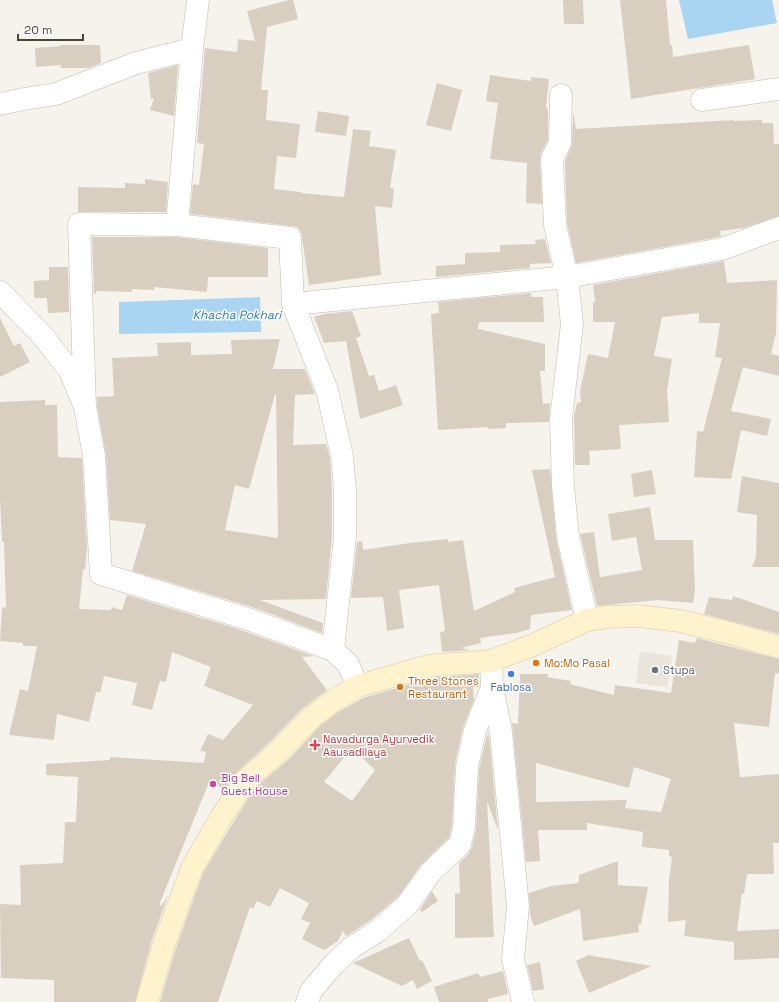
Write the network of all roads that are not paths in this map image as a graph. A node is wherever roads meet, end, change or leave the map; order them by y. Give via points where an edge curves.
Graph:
1 (198, 0) edge
2 (192, 49) junction
3 (779, 89) edge
4 (561, 95) dead end
5 (702, 100) dead end
6 (0, 104) edge
7 (177, 224) junction
8 (779, 228) edge
9 (567, 277) junction
10 (0, 292) edge
11 (293, 304) junction
12 (85, 407) junction
13 (587, 620) junction
14 (779, 648) edge
15 (333, 650) junction
16 (491, 661) junction
17 (358, 686) junction
18 (492, 687) junction
19 (147, 1002) edge
20 (307, 1002) edge
21 (523, 1002) edge

1 - 2 street
2 - 6 street via 136,63 56,94
2 - 7 street
3 - 5 street
4 - 9 street via 560,143 552,159 555,225
7 - 11 street via 290,238
7 - 12 street via 79,224
8 - 9 street via 722,249
9 - 11 street
9 - 13 street via 572,324 561,419 563,487 568,537
10 - 12 street via 42,335 70,371
11 - 15 street via 327,390 342,456 345,536
12 - 15 street via 94,456 100,574 245,618
13 - 14 main road via 608,616 639,616 680,621
13 - 16 main road
15 - 17 street via 348,664
16 - 17 main road via 428,666
16 - 18 street
17 - 19 main road via 312,717 246,780 192,868 164,944
18 - 20 street via 475,730 468,767 464,827 460,844 431,872 407,905 333,965 311,991
18 - 21 street via 502,739 518,906 513,959

